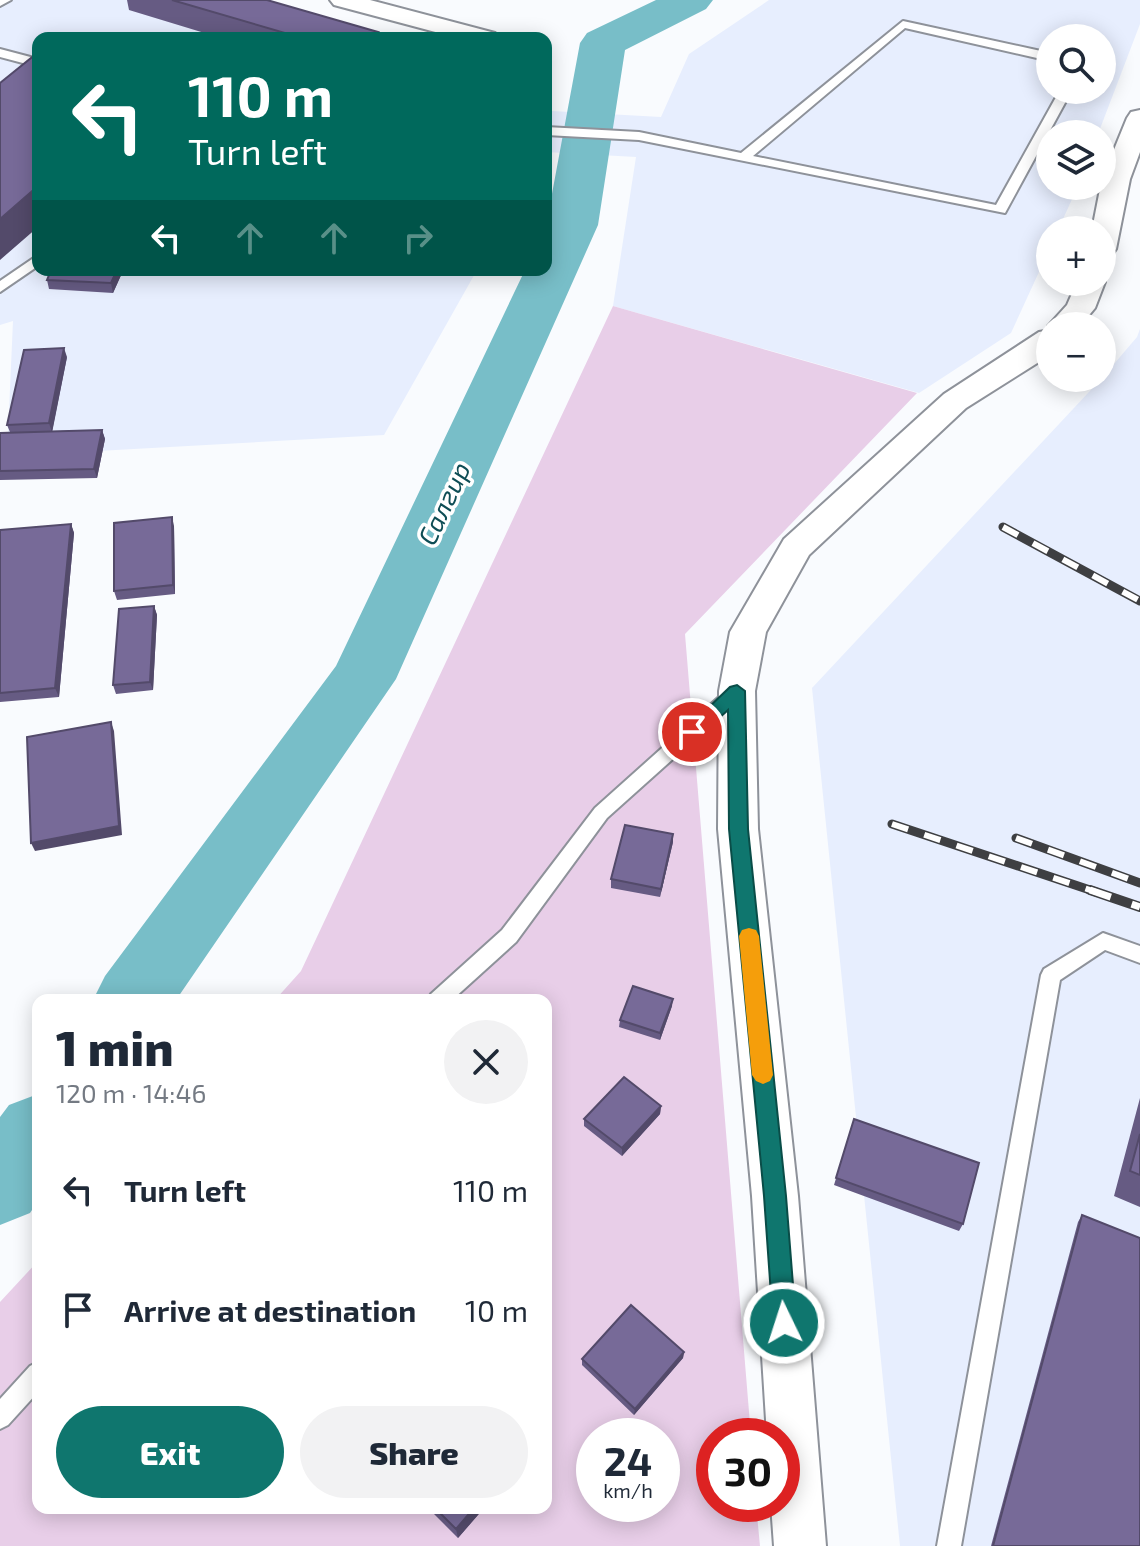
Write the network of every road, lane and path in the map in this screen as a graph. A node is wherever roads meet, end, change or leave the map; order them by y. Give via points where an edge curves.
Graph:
1 (342, 0) edge
2 (463, 32) edge
3 (0, 53) edge
4 (1036, 54) edge
5 (32, 61) edge
6 (1058, 104) edge
7 (1140, 118) edge
8 (552, 131) edge
9 (743, 158) junction
10 (1109, 216) edge
11 (32, 264) edge
12 (0, 288) edge
13 (1036, 350) edge
14 (737, 691) junction
15 (1140, 955) edge
16 (445, 994) edge
17 (32, 1381) edge
18 (0, 1417) edge
19 (800, 1546) edge
20 (949, 1546) edge

1 - 2 street
3 - 5 lane
4 - 9 lane via 903,24
6 - 9 lane via 1000,210
7 - 10 street via 1116,179
8 - 9 lane via 639,136
11 - 12 lane
13 - 14 street via 955,401 796,547 748,632
14 - 16 lane via 601,813 509,936
14 - 19 street via 738,829 775,1196
15 - 20 lane via 1103,941 1051,975
17 - 18 lane

